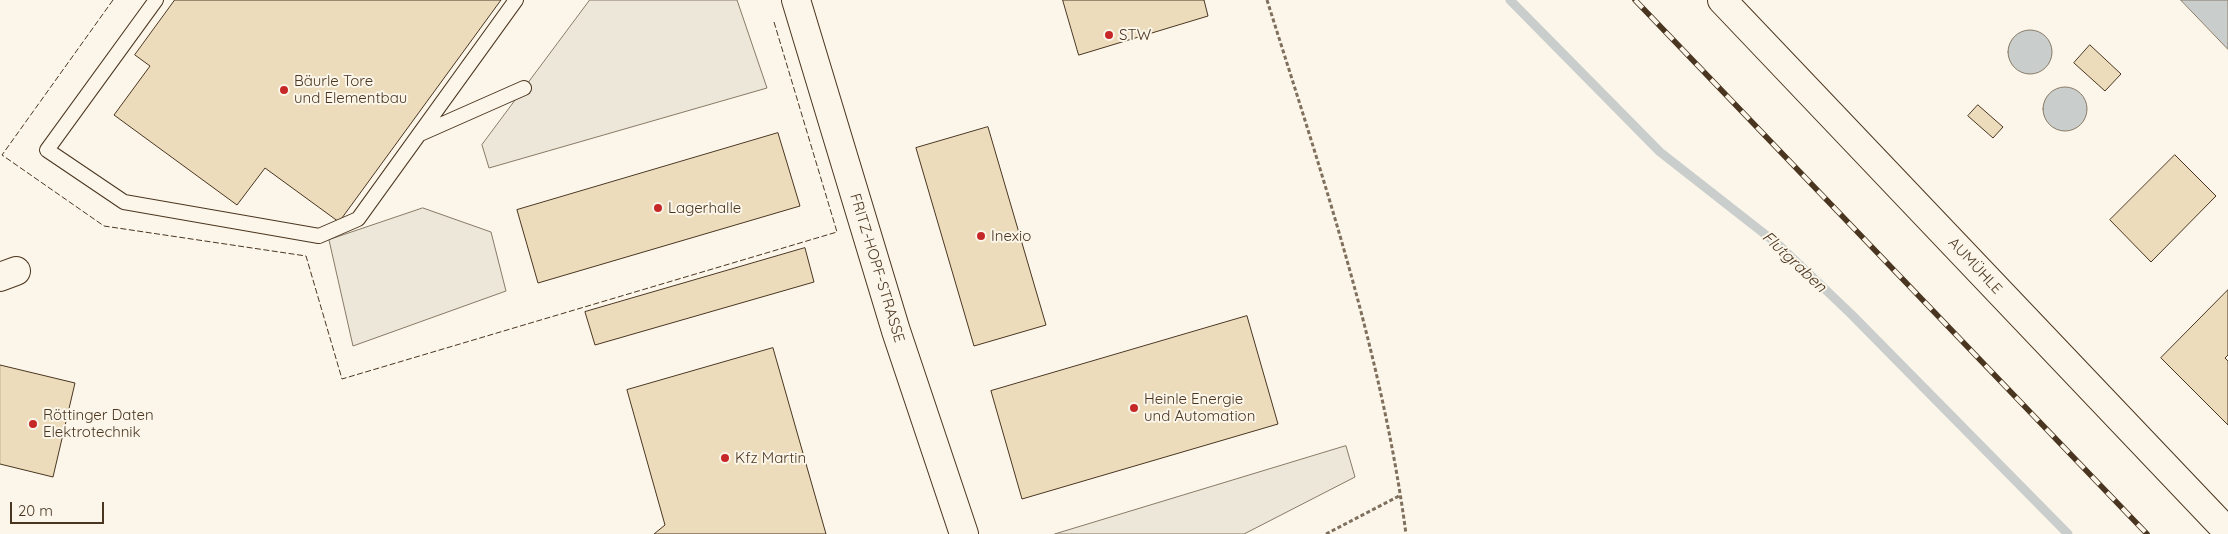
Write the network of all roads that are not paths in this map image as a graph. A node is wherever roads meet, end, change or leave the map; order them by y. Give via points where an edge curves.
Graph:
1 (156, 0) edge
2 (516, 0) edge
3 (796, 0) edge
4 (1722, 0) edge
5 (524, 88) dead end
6 (419, 135) junction
7 (2228, 532) edge
8 (964, 534) edge

1 - 6 lane via 47,150 124,202 319,236 358,219
2 - 6 lane
3 - 8 street, FRITZ-HOPF-STRASSE via 896,330
4 - 7 street, AUMÜHLE
5 - 6 lane

